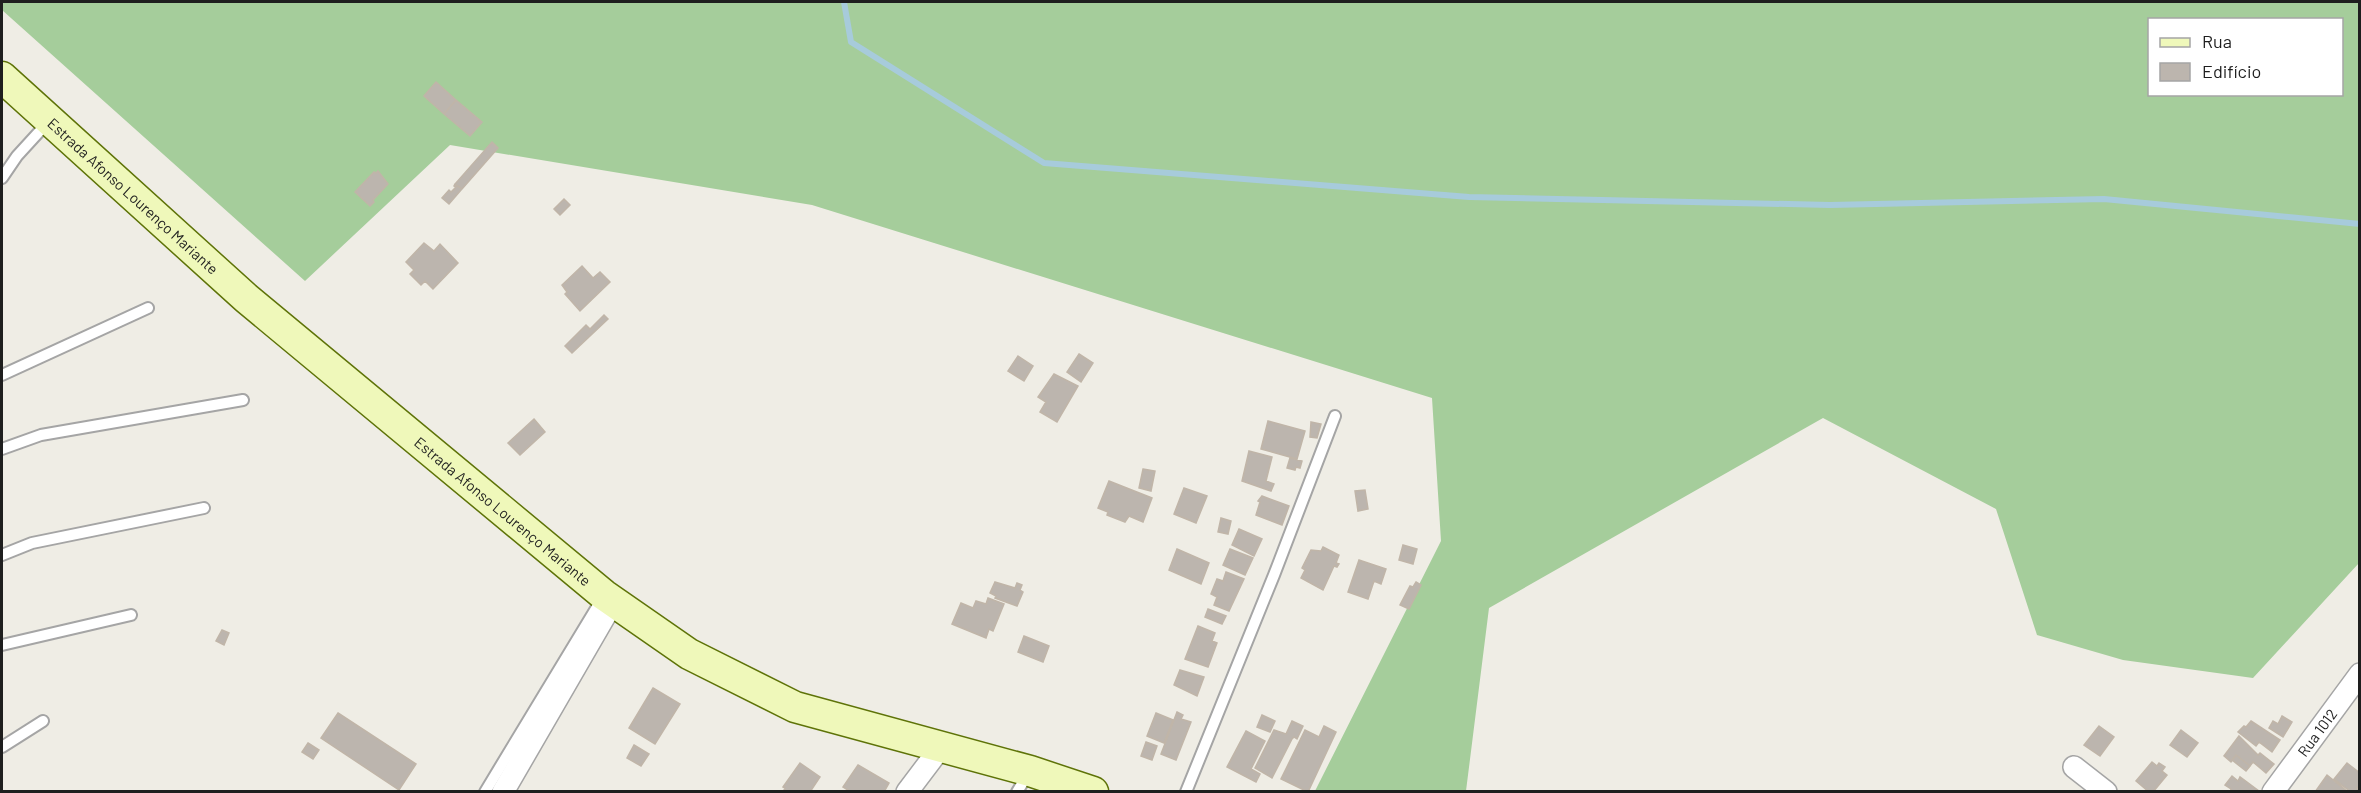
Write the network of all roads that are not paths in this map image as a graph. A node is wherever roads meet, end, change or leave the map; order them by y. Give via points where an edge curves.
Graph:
1 (2, 77) edge
2 (49, 121) junction
3 (2, 178) edge
4 (148, 308) dead end
5 (2, 375) edge
6 (243, 400) dead end
7 (1335, 416) dead end
8 (2, 449) edge
9 (204, 508) dead end
10 (2, 555) edge
11 (608, 599) junction
12 (131, 615) dead end
13 (2, 645) edge
14 (2360, 674) edge
15 (43, 721) dead end
16 (2, 747) edge
17 (941, 747) junction
18 (2074, 767) dead end
19 (1024, 781) edge
20 (485, 792) edge
21 (503, 792) edge
22 (907, 792) edge
23 (1093, 792) edge
24 (1186, 792) edge
25 (2106, 792) edge
26 (2273, 792) edge

1 - 2 main road, Estrada Afonso Lourenço Mariante
2 - 3 lane
2 - 11 main road, Estrada Afonso Lourenço Mariante via 246,298
4 - 5 lane
6 - 8 lane via 41,435
7 - 24 lane
9 - 10 lane via 32,543
11 - 17 main road, Estrada Afonso Lourenço Mariante via 689,654 795,707
11 - 20 lane
11 - 21 street
12 - 13 lane
14 - 26 street, Rua 1012
15 - 16 lane
17 - 19 main road, Estrada Afonso Lourenço Mariante
17 - 22 street
18 - 25 street
19 - 23 main road, Estrada Afonso Lourenço Mariante

